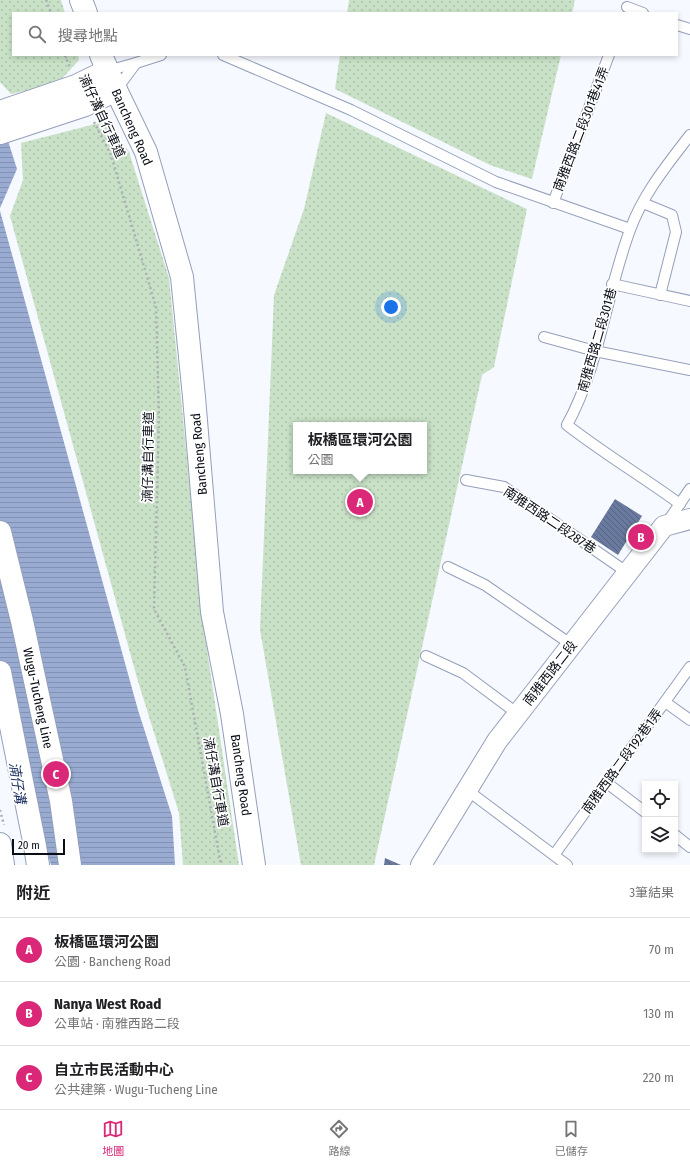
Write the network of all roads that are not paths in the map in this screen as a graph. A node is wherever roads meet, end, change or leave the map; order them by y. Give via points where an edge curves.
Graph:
1 (81, 0) edge
2 (627, 7) edge
3 (86, 12) edge
4 (640, 12) edge
5 (678, 25) edge
6 (690, 29) edge
7 (158, 56) edge
8 (225, 56) edge
9 (609, 56) edge
10 (136, 63) junction
11 (108, 72) edge
12 (4, 121) edge
13 (690, 135) edge
14 (553, 203) junction
15 (643, 203) junction
16 (630, 229) junction
17 (612, 284) junction
18 (660, 295) junction
19 (690, 301) edge
20 (544, 337) dead end
21 (595, 351) junction
22 (690, 370) edge
23 (466, 480) dead end
24 (690, 489) edge
25 (685, 512) edge
26 (0, 532) edge
27 (448, 567) dead end
28 (628, 573) junction
29 (572, 645) junction
30 (426, 656) dead end
31 (690, 667) edge
32 (0, 672) edge
33 (665, 702) junction
34 (518, 714) junction
35 (690, 720) edge
36 (607, 783) junction
37 (466, 790) junction
38 (642, 810) edge
39 (678, 837) edge
40 (0, 844) edge
41 (690, 847) edge
42 (554, 855) junction
43 (3, 865) edge
44 (38, 865) edge
45 (70, 865) edge
46 (254, 865) edge
47 (421, 865) edge
48 (567, 865) edge

1 - 3 main road
2 - 4 lane
5 - 6 lane
7 - 10 lane
8 - 14 lane via 351,110 496,182
9 - 14 lane, 南雅西路二段301巷41弄
10 - 11 lane
10 - 11 lane
11 - 12 main road
11 - 12 main road via 85,105
11 - 46 main road, Bancheng Road via 146,152 182,277 212,612 232,714
13 - 15 lane, 南雅西路二段301巷 via 651,186
14 - 16 lane
15 - 16 lane, 南雅西路二段301巷
15 - 18 lane via 672,215 676,232
16 - 17 lane, 南雅西路二段301巷
17 - 18 lane
17 - 21 lane, 南雅西路二段301巷
18 - 19 lane
20 - 21 lane
21 - 22 lane
21 - 25 lane, 南雅西路二段301巷 via 578,404 567,425 594,446 640,475
23 - 28 lane, 南雅西路二段287巷 via 504,487
24 - 25 lane
25 - 28 street, 南雅西路二段 via 664,526
26 - 45 main road, Wugu-Tucheng Line via 61,801
27 - 29 lane via 485,585
28 - 29 street, 南雅西路二段
29 - 34 street, 南雅西路二段
30 - 34 lane via 463,673
31 - 33 lane, 南雅西路二段192巷1弄
32 - 44 main road
33 - 35 lane
33 - 36 lane, 南雅西路二段192巷1弄
34 - 37 street, 南雅西路二段 via 497,741
36 - 38 lane
36 - 42 lane, 南雅西路二段192巷1弄
37 - 42 lane
37 - 47 street, 南雅西路二段
39 - 41 lane
40 - 43 main road
42 - 48 lane

